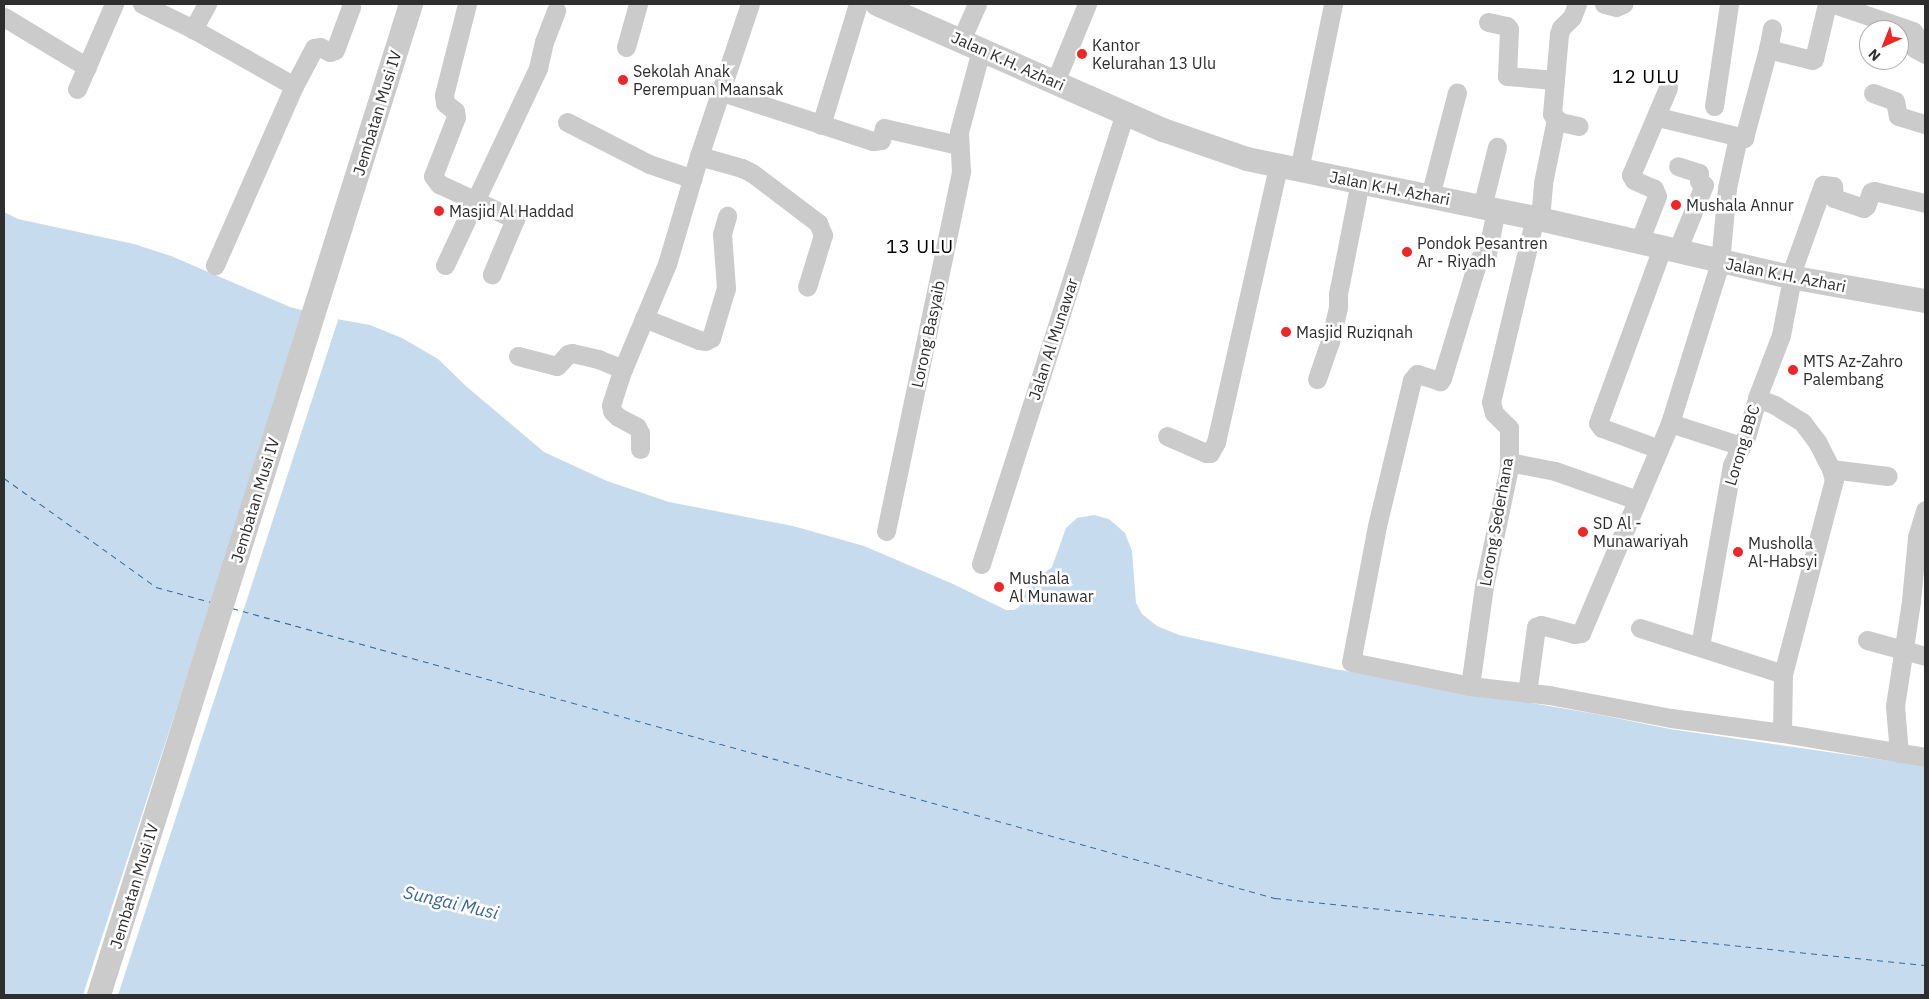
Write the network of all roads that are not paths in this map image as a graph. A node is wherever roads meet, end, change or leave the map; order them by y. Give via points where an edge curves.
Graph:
1 (114, 4) edge
2 (142, 4) edge
3 (207, 4) edge
4 (411, 4) edge
5 (467, 4) edge
6 (638, 4) edge
7 (750, 4) edge
8 (858, 4) edge
9 (877, 4) edge
10 (977, 4) edge
11 (1087, 4) edge
12 (1333, 4) edge
13 (1577, 4) edge
14 (1604, 4) edge
15 (1623, 4) edge
16 (1729, 4) edge
17 (1827, 4) edge
18 (1834, 4) edge
19 (349, 5) edge
20 (1857, 7) edge
21 (556, 10) dead end
22 (4, 17) edge
23 (1488, 22) dead end
24 (1772, 28) dead end
25 (193, 29) junction
26 (971, 45) junction
27 (626, 47) dead end
28 (1768, 49) junction
29 (1925, 54) edge
30 (87, 67) junction
31 (1555, 80) junction
32 (1055, 82) junction
33 (294, 86) junction
34 (1668, 88) dead end
35 (77, 89) dead end
36 (722, 92) junction
37 (1457, 92) dead end
38 (1873, 93) dead end
39 (1714, 106) dead end
40 (1125, 113) junction
41 (1658, 116) junction
42 (1556, 119) junction
43 (567, 122) dead end
44 (1925, 124) edge
45 (821, 125) junction
46 (1579, 126) dead end
47 (1738, 137) junction
48 (958, 145) junction
49 (1497, 147) dead end
50 (699, 156) junction
51 (1678, 166) dead end
52 (1288, 168) junction
53 (693, 179) junction
54 (1360, 182) junction
55 (1430, 196) junction
56 (475, 201) junction
57 (1925, 203) edge
58 (1489, 209) junction
59 (727, 216) dead end
60 (1537, 219) junction
61 (1639, 242) junction
62 (1669, 249) junction
63 (1714, 260) junction
64 (215, 265) dead end
65 (445, 266) dead end
66 (492, 274) dead end
67 (1791, 277) junction
68 (807, 287) dead end
69 (1925, 300) edge
70 (644, 318) junction
71 (518, 356) dead end
72 (623, 369) junction
73 (1317, 379) dead end
74 (1757, 398) junction
75 (1670, 423) junction
76 (1166, 436) dead end
77 (1741, 446) junction
78 (640, 449) dead end
79 (1659, 449) junction
80 (1509, 462) junction
81 (1831, 469) junction
82 (1888, 476) dead end
83 (1637, 500) junction
84 (1925, 510) edge
85 (886, 531) dead end
86 (981, 564) dead end
87 (1901, 604) dead end
88 (1640, 628) dead end
89 (1867, 640) dead end
90 (1700, 646) junction
91 (1899, 649) junction
92 (1925, 656) edge
93 (1783, 674) junction
94 (1470, 686) junction
95 (1527, 693) junction
96 (1886, 702) dead end
97 (1782, 733) junction
98 (1899, 753) junction
99 (1925, 757) edge
100 (99, 995) edge

1 - 30 street
2 - 25 street
3 - 25 street
4 - 100 street, Jembatan Musi IV
5 - 56 street via 444,95 445,103 455,111 456,117 433,176 439,184
6 - 27 street
7 - 36 street
8 - 45 street
9 - 26 street, Jalan K.H. Azhari
10 - 26 street, Lorong Basyaib
11 - 32 street
12 - 52 street
13 - 31 street, Lorong Sederhana via 1572,17 1561,28
14 - 15 street via 1620,7
16 - 39 street
17 - 28 street via 1814,59
18 - 20 street
19 - 33 street via 335,50 314,48
20 - 29 street via 1913,32 1917,37 1914,48
21 - 56 street via 538,68
22 - 30 street
23 - 31 street via 1509,29 1507,76
24 - 28 street
25 - 33 street
26 - 32 street, Jalan K.H. Azhari
26 - 48 street, Lorong Basyaib
28 - 47 street via 1744,138
30 - 35 street
31 - 42 street, Lorong Sederhana via 1552,114
32 - 40 street, Jalan K.H. Azhari
33 - 64 street
34 - 41 street
36 - 45 street
36 - 50 street
37 - 55 street
38 - 44 street via 1894,101 1898,116
40 - 52 street, Jalan K.H. Azhari via 1163,130 1247,159
40 - 86 street, Jalan Al Munawar
41 - 47 street
41 - 61 street via 1631,175 1634,180 1654,189 1657,196
42 - 46 street
42 - 60 street, Lorong Sederhana
43 - 53 street via 649,164
45 - 48 street via 873,141 880,141 884,128
47 - 63 street
48 - 85 street, Lorong Basyaib via 961,170
49 - 58 street
50 - 53 street
50 - 68 street via 752,173 818,223 823,235
51 - 62 street via 1699,173 1700,182 1704,185
52 - 54 street, Jalan K.H. Azhari
52 - 76 street via 1216,442 1210,453 1206,453
53 - 70 street via 667,264
54 - 55 street, Jalan K.H. Azhari
54 - 73 street via 1338,307
55 - 58 street, Jalan K.H. Azhari
56 - 65 street
56 - 66 street via 514,219
57 - 67 street, Lorong BBC via 1874,190 1863,208 1834,198 1833,186 1822,185
58 - 60 street, Jalan K.H. Azhari
58 - 94 street via 1486,254 1479,259 1474,273 1442,378 1416,374 1412,380 1377,526 1351,662
59 - 70 street via 722,234 726,288 709,340 699,340
60 - 61 street, Jalan K.H. Azhari
60 - 80 street, Lorong Sederhana via 1491,402 1494,413 1509,428
61 - 62 street, Jalan K.H. Azhari
62 - 63 street, Jalan K.H. Azhari
62 - 79 street via 1598,424
63 - 67 street, Jalan K.H. Azhari
63 - 75 street
67 - 69 street, Jalan K.H. Azhari
67 - 74 street, Lorong BBC via 1781,335
70 - 72 street
71 - 72 street via 557,366 572,353
72 - 78 street via 612,411 637,427
74 - 77 street, Lorong BBC
74 - 81 street via 1802,422 1818,443
75 - 77 street
75 - 79 street
77 - 90 street, Lorong BBC via 1732,465
79 - 83 street
80 - 83 street via 1555,471
80 - 94 street, Lorong Sederhana via 1484,586
81 - 82 street
81 - 93 street via 1834,480
83 - 95 street via 1581,633 1536,626
84 - 91 street via 1917,537 1911,601
87 - 91 street
88 - 90 street
89 - 91 street
90 - 93 street
91 - 92 street
91 - 96 street
91 - 98 street via 1895,706
93 - 97 street
94 - 95 street
95 - 97 street
97 - 98 street
98 - 99 street

